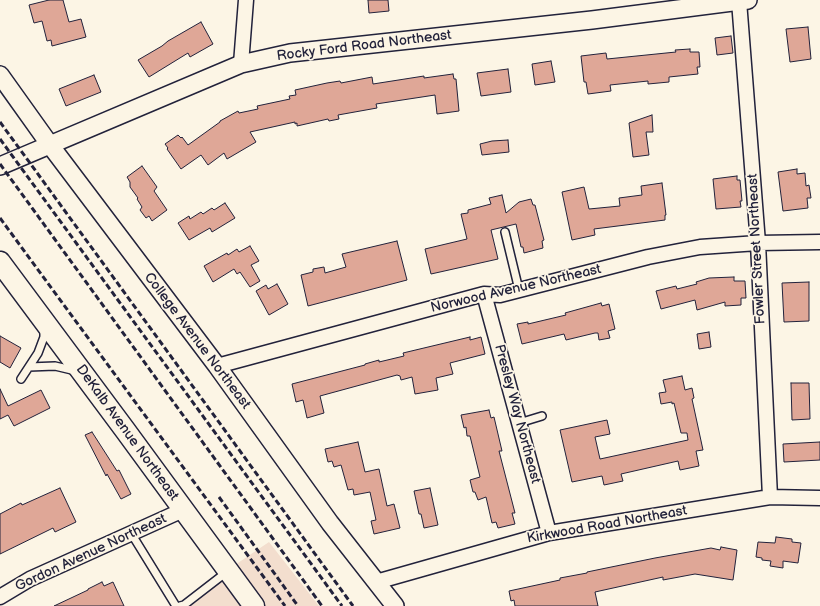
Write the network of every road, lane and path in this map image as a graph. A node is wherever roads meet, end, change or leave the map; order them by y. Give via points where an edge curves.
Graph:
1 (246, 0) edge
2 (743, 1) edge
3 (241, 64) junction
4 (0, 75) edge
5 (50, 145) junction
6 (0, 166) edge
7 (505, 232) dead end
8 (820, 242) edge
9 (758, 243) junction
10 (0, 262) edge
11 (519, 290) junction
12 (484, 294) junction
13 (44, 321) junction
14 (217, 366) junction
15 (29, 367) junction
16 (83, 373) junction
17 (21, 379) dead end
18 (542, 416) dead end
19 (519, 423) junction
20 (770, 497) junction
21 (820, 498) edge
22 (183, 510) junction
23 (131, 533) junction
24 (549, 533) junction
25 (228, 571) junction
26 (376, 582) junction
27 (0, 597) edge
28 (176, 606) edge
29 (180, 606) edge
30 (254, 606) edge
31 (395, 606) edge

1 - 3 street
2 - 3 street, Rocky Ford Road Northeast via 290,53
2 - 9 street, Fowler Street Northeast
3 - 5 street, Rocky Ford Road Northeast
4 - 5 street, College Avenue Northeast
5 - 6 street, Rocky Ford Road Northeast
5 - 14 street, College Avenue Northeast
7 - 11 lane
8 - 9 street, Norwood Avenue Northeast
9 - 11 street, Norwood Avenue Northeast via 700,247 648,257
9 - 20 street, Fowler Street Northeast
10 - 13 main road, DeKalb Avenue Northeast
11 - 12 street, Norwood Avenue Northeast via 500,295
12 - 14 street, Norwood Avenue Northeast
12 - 19 street, Presley Way Northeast
13 - 15 lane via 44,338
13 - 16 main road, DeKalb Avenue Northeast
14 - 26 street, College Avenue Northeast via 330,523
15 - 16 lane via 55,366
15 - 17 lane
16 - 22 main road, DeKalb Avenue Northeast
18 - 19 lane
19 - 24 street, Presley Way Northeast
20 - 21 street, Kirkwood Road Northeast
20 - 24 street, Kirkwood Road Northeast
22 - 23 street, Gordon Avenue Northeast
22 - 25 main road, DeKalb Avenue Northeast
23 - 27 street, Gordon Avenue Northeast via 30,580
23 - 28 lane
24 - 26 street, Kirkwood Road Northeast
25 - 29 lane
25 - 30 main road, DeKalb Avenue Northeast
26 - 31 street, College Avenue Northeast

